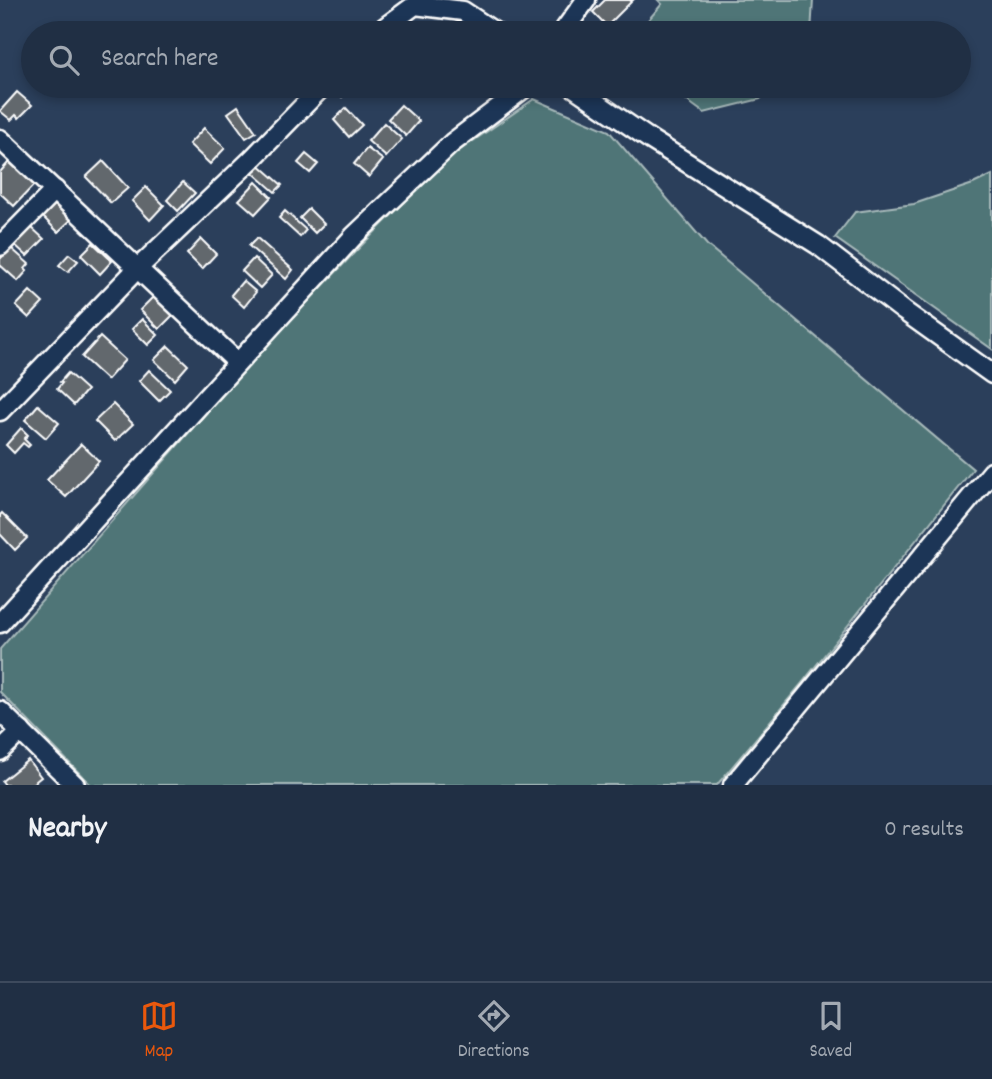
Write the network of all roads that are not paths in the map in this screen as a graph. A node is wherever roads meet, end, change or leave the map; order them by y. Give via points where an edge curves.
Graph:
1 (586, 0) edge
2 (393, 21) edge
3 (478, 21) edge
4 (571, 21) edge
5 (311, 98) edge
6 (511, 98) edge
7 (589, 98) edge
8 (0, 139) edge
9 (55, 190) junction
10 (0, 246) edge
11 (137, 268) junction
12 (237, 362) junction
13 (992, 374) edge
14 (0, 411) edge
15 (992, 472) edge
16 (0, 622) edge
17 (0, 711) edge
18 (21, 732) junction
19 (0, 751) edge
20 (75, 785) edge
21 (733, 785) edge

1 - 4 street
2 - 3 street via 415,5 463,11
5 - 11 street
6 - 12 street via 452,143 354,236
7 - 13 street via 818,245
8 - 9 street
9 - 10 street
9 - 11 street
11 - 12 street
11 - 14 street
12 - 16 street
15 - 21 street
17 - 18 street
18 - 19 street
18 - 20 street

